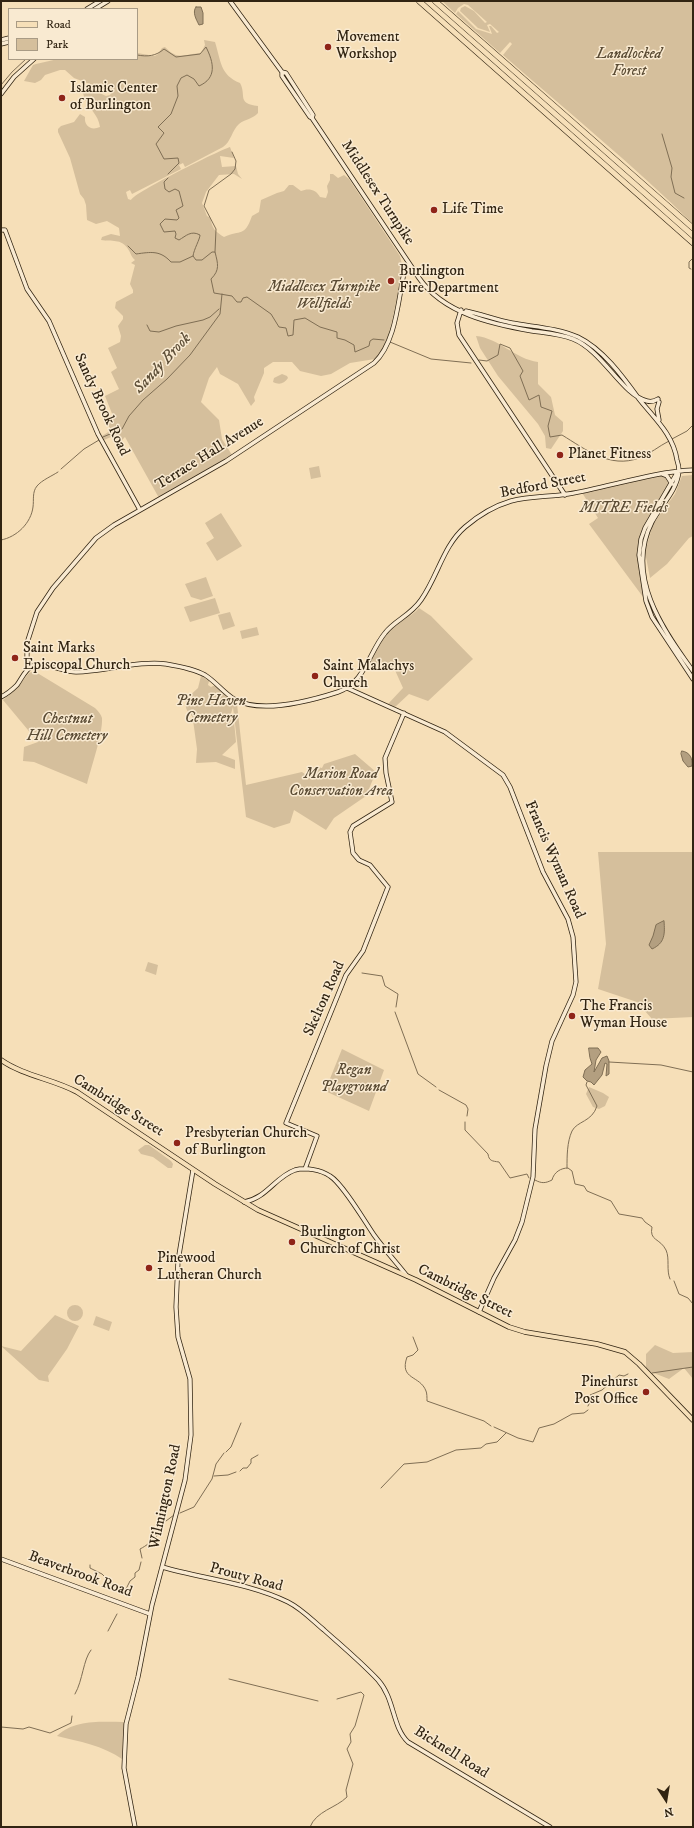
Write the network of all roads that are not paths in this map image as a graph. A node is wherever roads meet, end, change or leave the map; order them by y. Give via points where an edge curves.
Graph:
1 (100, 1) edge
2 (108, 1) edge
3 (230, 1) edge
4 (419, 1) edge
5 (435, 1) edge
6 (89, 8) edge
7 (97, 8) edge
8 (33, 60) edge
9 (1, 94) edge
10 (693, 228) edge
11 (1, 230) edge
12 (693, 243) edge
13 (410, 266) junction
14 (461, 310) junction
15 (639, 398) junction
16 (659, 421) junction
17 (679, 470) junction
18 (693, 470) edge
19 (660, 474) junction
20 (672, 484) junction
21 (564, 495) junction
22 (140, 510) junction
23 (30, 667) junction
24 (693, 671) edge
25 (693, 679) edge
26 (347, 688) junction
27 (1, 698) edge
28 (404, 713) junction
29 (1, 1060) edge
30 (305, 1169) junction
31 (193, 1170) junction
32 (244, 1202) junction
33 (408, 1276) junction
34 (479, 1312) junction
35 (693, 1420) edge
36 (1, 1559) edge
37 (162, 1567) junction
38 (150, 1614) junction
39 (353, 1655) joint
40 (136, 1827) edge
41 (550, 1827) edge

1 - 6 main road
2 - 7 main road
3 - 13 main road, Middlesex Turnpike via 282,72 282,76 313,115 312,118
4 - 12 highway
5 - 10 highway
8 - 9 main road
11 - 22 main road, Sandy Brook Road via 5,230 28,289 52,325 101,439
13 - 14 main road, Middlesex Turnpike via 431,293
13 - 22 main road, Terrace Hall Avenue via 404,273 391,335 378,360 226,461
14 - 15 main road, Middlesex Turnpike via 502,321 562,332 578,338 597,351
14 - 21 main road via 456,326 461,339
15 - 16 main road, Middlesex Turnpike
15 - 16 main road via 650,402 659,401
16 - 17 main road, Middlesex Turnpike via 673,444
17 - 18 main road, Bedford Street
17 - 19 main road, Bedford Street
17 - 20 main road
17 - 24 main road via 674,487 652,520 646,534 642,560 650,600 656,615
19 - 20 main road via 667,476
19 - 21 main road, Bedford Street
20 - 25 main road via 650,518 641,539 640,570 652,617
21 - 26 main road, Bedford Street via 513,501 482,514 463,528 445,554 420,602 386,632 365,669
22 - 23 main road, Terrace Hall Avenue via 96,538 47,596 37,612 28,636 27,658
23 - 26 main road, Bedford Street via 40,664 79,672 151,663 169,664 205,675 233,698 254,705 301,702
23 - 27 main road via 14,688
26 - 28 main road, Francis Wyman Road
28 - 30 main road, Skelton Road via 388,748 385,762 392,802 351,829 352,852 370,865 388,887 363,951 346,975 286,1123 317,1136
28 - 34 main road, Francis Wyman Road via 445,732 503,775 543,872 566,913 573,937 576,984 553,1039 546,1066 535,1129 533,1177 527,1205 519,1231
29 - 31 main road, Cambridge Street via 21,1072 77,1092
30 - 32 main road via 290,1173 259,1197
30 - 33 main road via 326,1174 336,1182
31 - 32 main road, Cambridge Street
31 - 37 main road, Wilmington Road via 179,1256 176,1307 178,1337 190,1379 191,1433 185,1480
32 - 33 main road, Cambridge Street
33 - 34 main road, Cambridge Street
34 - 35 main road, Cambridge Street via 509,1327 625,1352
36 - 38 main road, Beaverbrook Road
37 - 38 main road, Wilmington Road
37 - 39 main road, Prouty Road via 241,1586 287,1602
38 - 40 main road, Wilmington Road via 139,1676 125,1730 125,1775
39 - 41 main road, Bicknell Road via 385,1690 399,1730 408,1742

